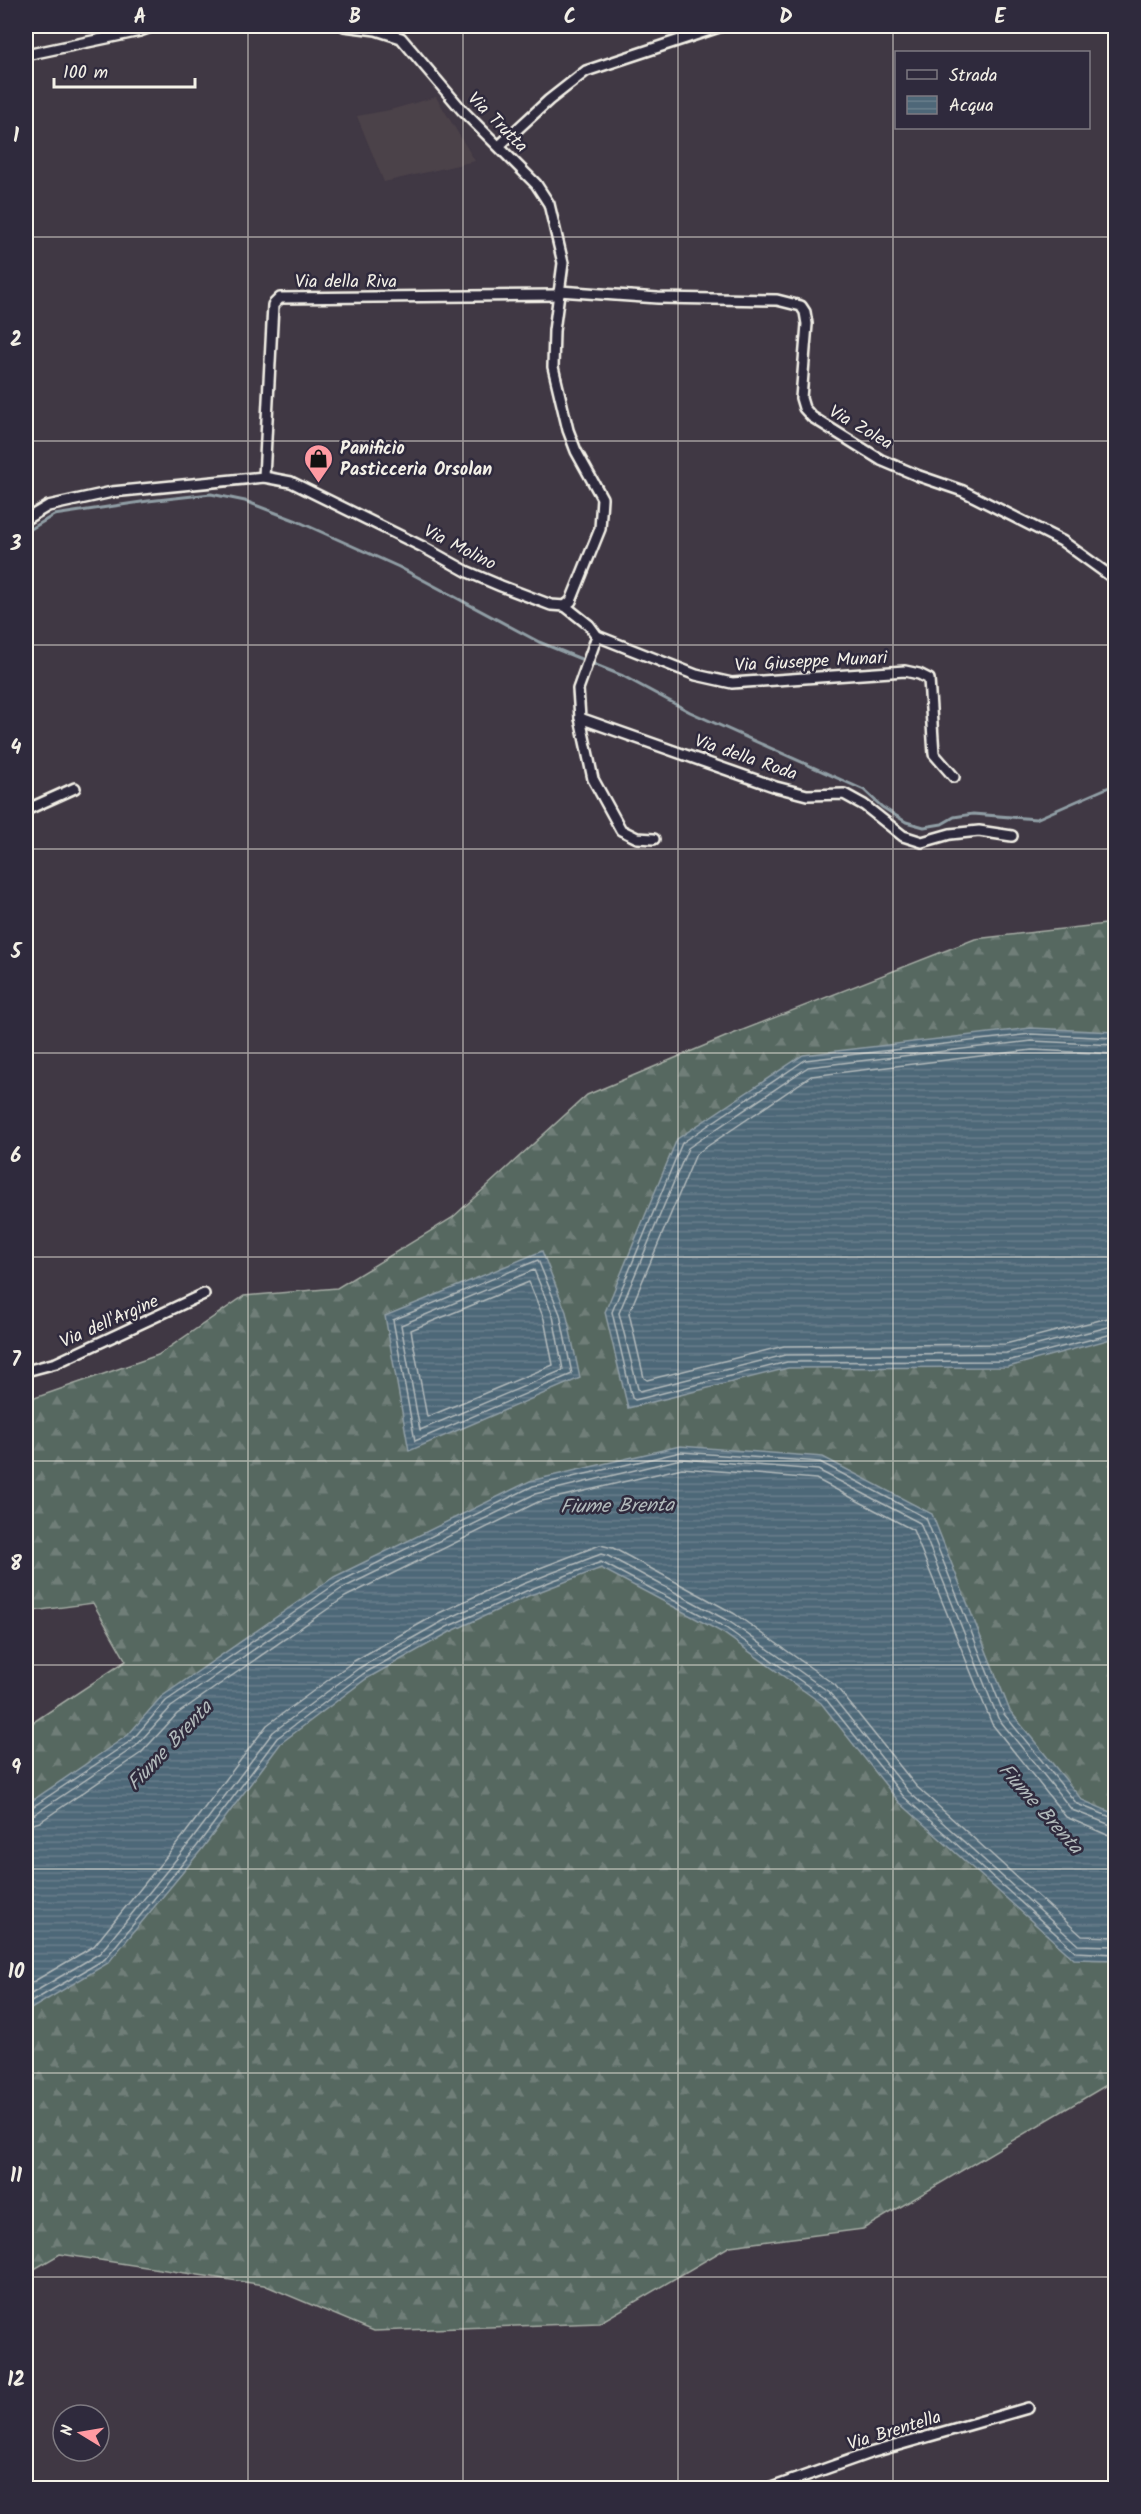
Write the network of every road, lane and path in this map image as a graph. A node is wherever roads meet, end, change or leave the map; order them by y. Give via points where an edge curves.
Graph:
1 (154, 26) edge
2 (344, 26) edge
3 (400, 26) edge
4 (722, 26) edge
5 (405, 41) junction
6 (26, 55) edge
7 (499, 146) junction
8 (559, 293) junction
9 (264, 477) junction
10 (26, 519) edge
11 (1116, 580) edge
12 (565, 606) junction
13 (597, 636) junction
14 (580, 718) junction
15 (954, 777) dead end
16 (75, 788) dead end
17 (26, 810) edge
18 (1012, 836) dead end
19 (654, 839) dead end
20 (204, 1294) dead end
21 (26, 1371) edge
22 (1028, 2408) dead end
23 (771, 2488) edge

1 - 6 street
2 - 5 street via 388,33
3 - 5 street
4 - 7 street via 586,71
5 - 7 street, Via Trutta via 462,110
7 - 8 street, Via Trutta via 536,184 549,204 563,263
8 - 9 street, Via della Riva via 280,298 273,305
8 - 11 street, Via Zolea via 777,300 801,306 807,324 801,398 812,417 881,460 963,491 1062,541
8 - 12 street via 553,367 560,401 576,451 602,498 600,529 579,586
9 - 10 street, Via Molino via 112,492 48,506
9 - 12 street, Via Molino via 291,482 468,572 551,605
12 - 13 street
13 - 14 street via 578,689
13 - 15 street, Via Giuseppe Munari via 696,675 732,683 919,674 929,679 934,754
14 - 18 street, Via della Roda via 807,795 844,794 903,836 922,842 979,831
14 - 19 street via 593,779 616,822 621,830 637,838
16 - 17 street
20 - 21 street, Via dell'Argine via 56,1363
22 - 23 street, Via Brentella via 870,2453

